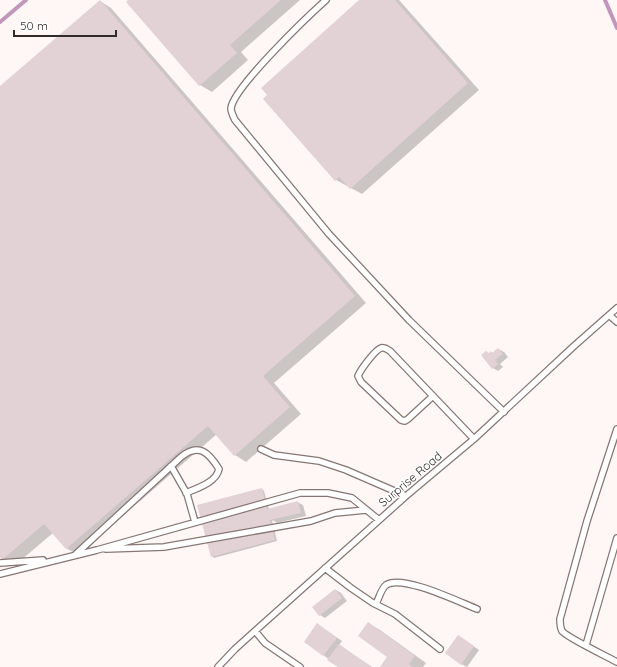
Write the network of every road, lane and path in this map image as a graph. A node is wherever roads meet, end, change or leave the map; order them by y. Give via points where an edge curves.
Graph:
1 (326, 0) edge
2 (617, 308) edge
3 (609, 315) junction
4 (617, 322) edge
5 (433, 396) junction
6 (504, 412) junction
7 (617, 429) edge
8 (474, 439) junction
9 (261, 449) dead end
10 (171, 466) junction
11 (186, 493) junction
12 (406, 496) junction
13 (366, 510) junction
14 (379, 520) junction
15 (196, 522) junction
16 (617, 538) edge
17 (97, 550) junction
18 (75, 554) junction
19 (58, 559) junction
20 (0, 564) edge
21 (325, 568) junction
22 (0, 574) edge
23 (376, 604) junction
24 (477, 609) dead end
25 (254, 631) junction
26 (586, 645) junction
27 (440, 649) dead end
28 (617, 662) edge
29 (218, 667) edge
30 (300, 667) edge

1 - 6 lane via 251,77 234,101 232,113 330,234 409,320
2 - 3 lane, Surprise Road
3 - 4 lane
3 - 6 lane, Surprise Road
5 - 5 lane via 387,348 378,350 358,376 361,382 401,420 408,420
5 - 8 lane
6 - 8 lane, Surprise Road
7 - 26 lane via 587,521 560,618 564,633
8 - 12 lane, Surprise Road
9 - 12 lane via 274,455 319,461
10 - 11 lane
10 - 11 lane via 188,451 197,449 208,454 219,469 213,479
10 - 18 lane
11 - 15 lane
12 - 14 lane, Surprise Road
13 - 14 lane
13 - 15 lane via 352,498 328,493 300,493
13 - 17 lane via 335,513 311,521 164,547
14 - 21 lane, Surprise Road
15 - 17 lane
16 - 26 lane
17 - 18 lane
18 - 19 lane
19 - 20 lane
19 - 22 lane
21 - 23 lane
21 - 25 lane, Surprise Road
23 - 24 lane via 386,585 398,582 419,586
23 - 27 lane via 395,614
25 - 29 lane, Surprise Road
25 - 30 lane via 265,643
26 - 28 lane

